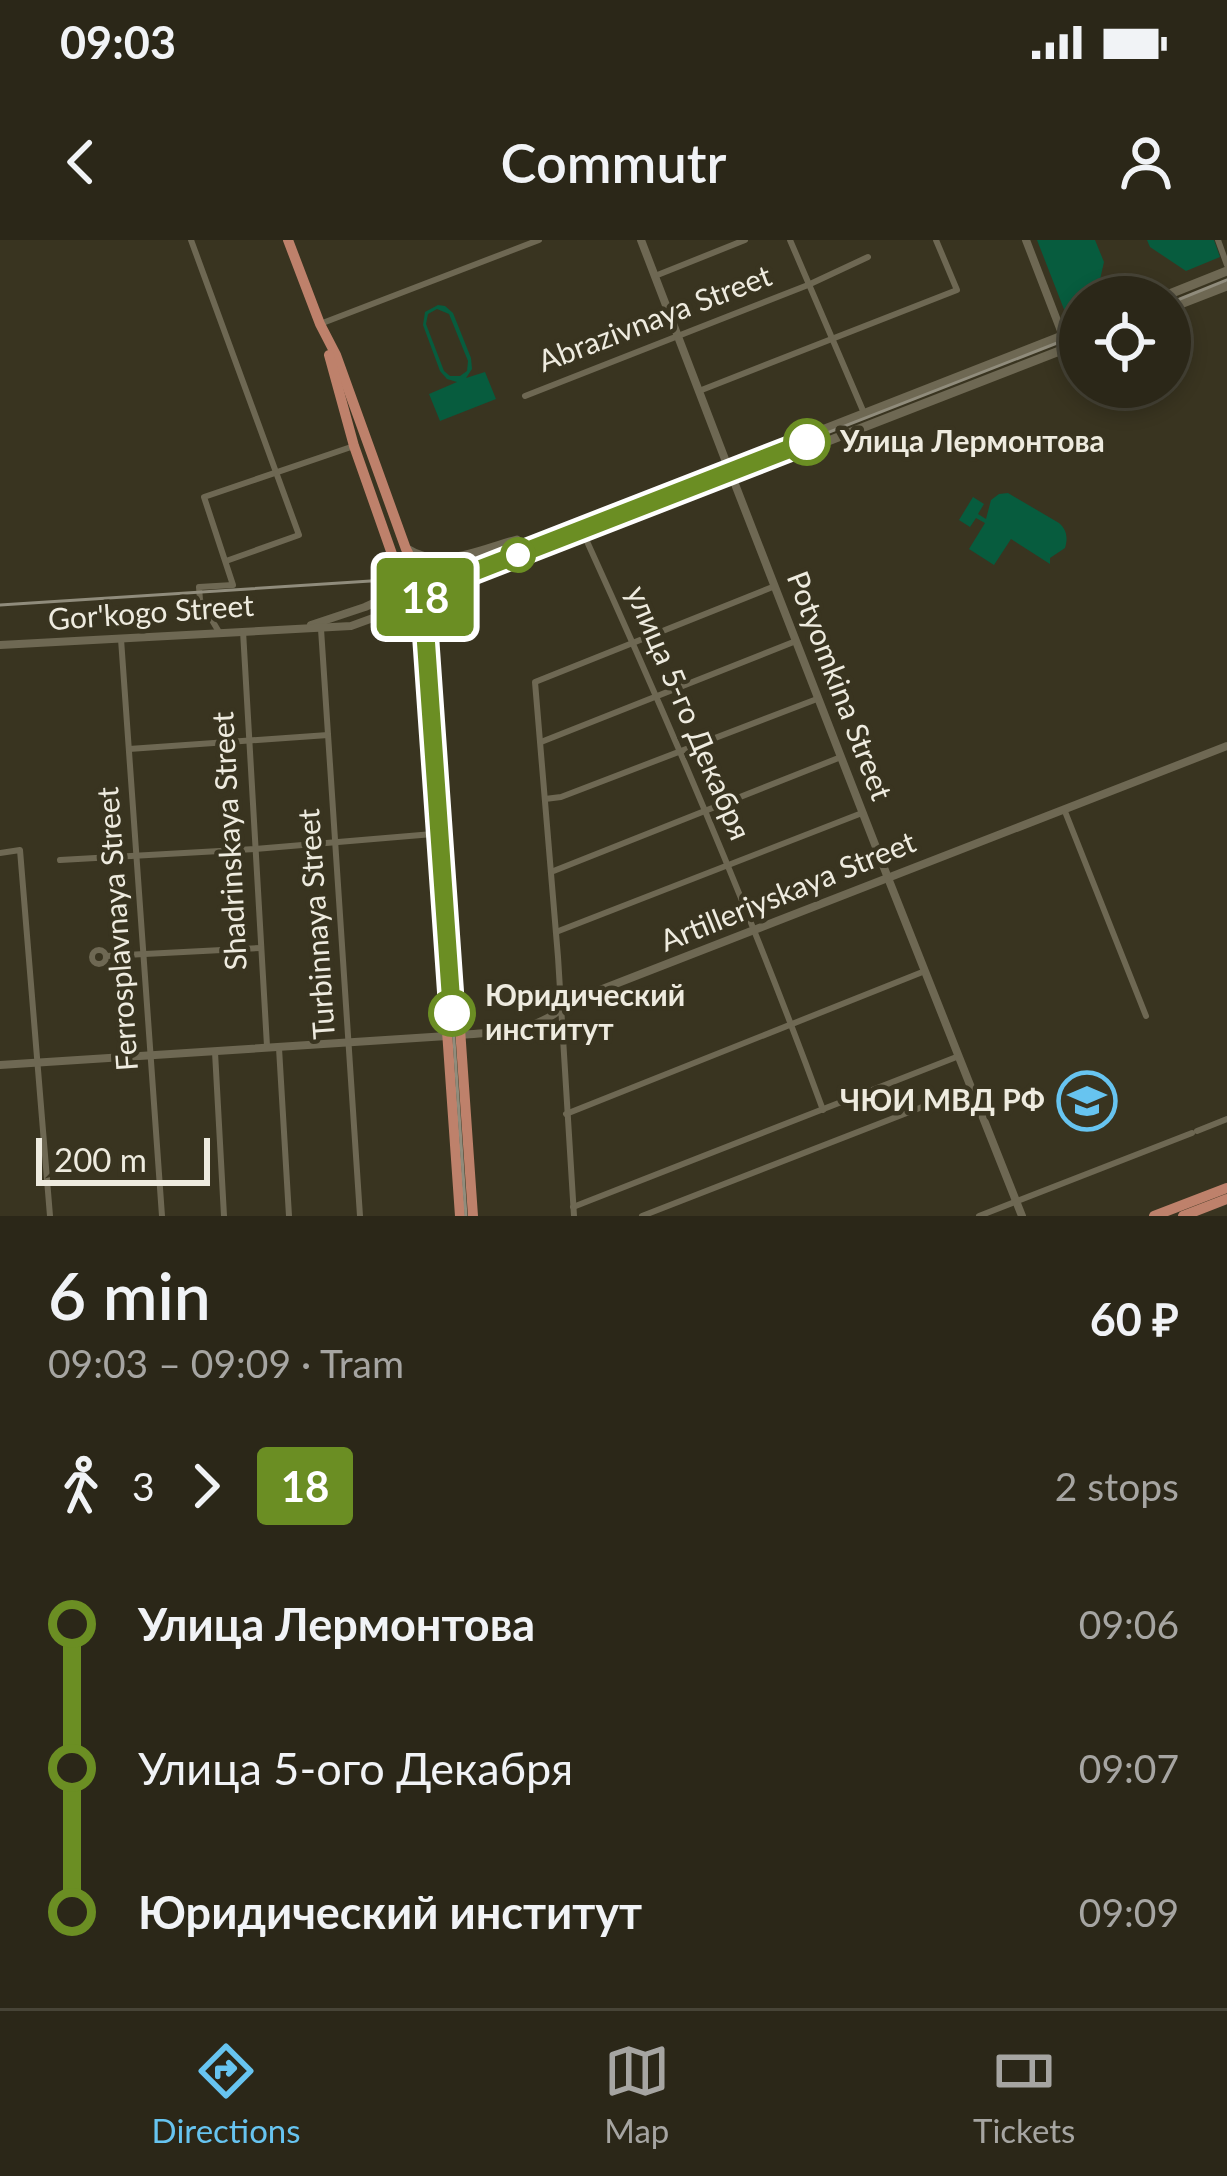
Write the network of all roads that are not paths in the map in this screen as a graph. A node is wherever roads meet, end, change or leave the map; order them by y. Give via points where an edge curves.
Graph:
1 (190, 240) edge
2 (288, 240) edge
3 (539, 240) edge
4 (641, 240) edge
5 (745, 240) edge
6 (790, 240) edge
7 (936, 240) edge
8 (1026, 240) edge
9 (1218, 240) edge
10 (868, 257) dead end
11 (1227, 268) edge
12 (655, 276) junction
13 (1191, 284) edge
14 (808, 285) junction
15 (1227, 286) edge
16 (1191, 300) edge
17 (1059, 322) edge
18 (320, 324) junction
19 (678, 335) junction
20 (1059, 337) edge
21 (326, 338) junction
22 (832, 338) junction
23 (1059, 352) edge
24 (699, 391) junction
25 (525, 396) dead end
26 (864, 413) junction
27 (354, 446) junction
28 (728, 467) junction
29 (276, 474) junction
30 (734, 479) junction
31 (630, 504) junction
32 (635, 517) junction
33 (546, 535) junction
34 (585, 536) junction
35 (406, 549) junction
36 (226, 561) junction
37 (424, 581) junction
38 (775, 586) junction
39 (410, 587) junction
40 (430, 596) junction
41 (417, 602) junction
42 (380, 617) junction
43 (305, 627) junction
44 (321, 629) junction
45 (243, 631) junction
46 (218, 632) junction
47 (121, 638) junction
48 (420, 639) junction
49 (796, 641) junction
50 (632, 642) junction
51 (0, 645) edge
52 (657, 695) junction
53 (818, 698) junction
54 (328, 735) junction
55 (248, 742) junction
56 (541, 742) junction
57 (1227, 746) edge
58 (129, 748) junction
59 (682, 751) junction
60 (841, 757) junction
61 (545, 799) junction
62 (706, 809) junction
63 (1064, 809) junction
64 (862, 813) junction
65 (434, 834) junction
66 (335, 842) junction
67 (256, 849) junction
68 (0, 853) edge
69 (137, 854) junction
70 (60, 860) dead end
71 (728, 866) junction
72 (551, 872) junction
73 (887, 878) junction
74 (754, 931) junction
75 (556, 932) junction
76 (261, 948) junction
77 (145, 953) junction
78 (106, 956) dead end
79 (925, 971) junction
80 (561, 1011) junction
81 (1146, 1016) dead end
82 (791, 1022) junction
83 (462, 1035) junction
84 (447, 1036) junction
85 (349, 1044) junction
86 (279, 1048) junction
87 (267, 1049) junction
88 (215, 1052) junction
89 (152, 1055) junction
90 (959, 1056) junction
91 (37, 1063) junction
92 (0, 1065) edge
93 (971, 1088) junction
94 (823, 1110) junction
95 (566, 1114) junction
96 (1227, 1119) edge
97 (1227, 1188) edge
98 (1227, 1199) edge
99 (1016, 1200) junction
100 (573, 1211) edge
101 (50, 1216) edge
102 (162, 1216) edge
103 (224, 1216) edge
104 (289, 1216) edge
105 (360, 1216) edge
106 (460, 1216) edge
107 (473, 1216) edge
108 (642, 1216) edge
109 (979, 1216) edge
110 (1022, 1216) edge
111 (1154, 1216) edge
112 (1184, 1216) edge

1 - 29 street
2 - 18 main road
3 - 18 street
4 - 12 street, Potyomkina Street
5 - 12 street
6 - 14 street
7 - 22 street via 957,290
8 - 17 street
9 - 11 street
10 - 14 street, Abrazivnaya Street
11 - 13 main road
12 - 19 street, Potyomkina Street
14 - 19 street, Abrazivnaya Street
14 - 22 street
15 - 16 main road
18 - 21 main road
19 - 24 street, Potyomkina Street
19 - 25 street, Abrazivnaya Street
20 - 26 main road, Gor'kogo Street
21 - 27 main road
21 - 35 main road
22 - 24 street
22 - 26 street
23 - 30 main road, Gor'kogo Street
24 - 28 street, Potyomkina Street
26 - 28 main road, Gor'kogo Street
27 - 29 street
27 - 39 main road
28 - 30 main road, Potyomkina Street
28 - 31 main road, Gor'kogo Street
29 - 36 street via 298,535
29 - 36 street via 204,497
30 - 32 main road, Gor'kogo Street
30 - 38 street, Potyomkina Street
31 - 32 main road
31 - 33 main road, Gor'kogo Street
32 - 34 main road, Gor'kogo Street
33 - 35 main road via 449,559
33 - 37 main road, Gor'kogo Street
34 - 40 main road, Gor'kogo Street
34 - 50 street, улица 5-го Декабря
35 - 37 main road
36 - 46 street via 233,585 199,587
37 - 39 main road, Gor'kogo Street
37 - 40 main road
38 - 49 street, Potyomkina Street
38 - 50 street
39 - 41 main road
39 - 43 street, Gor'kogo Street
40 - 41 main road, Gor'kogo Street
40 - 83 main road
41 - 42 street, Gor'kogo Street
41 - 48 main road
42 - 44 street, Gor'kogo Street
42 - 48 street via 407,617
43 - 44 street, Gor'kogo Street
43 - 45 street, Gor'kogo Street
44 - 54 street, Turbinnaya Street
45 - 46 street, Gor'kogo Street
45 - 55 street, Shadrinskaya Street
46 - 47 street, Gor'kogo Street
47 - 51 street, Gor'kogo Street
47 - 58 street, Ferrosplavnaya Street
48 - 65 main road
49 - 52 street
49 - 53 street, Potyomkina Street
50 - 52 street, улица 5-го Декабря
50 - 56 street via 535,682
52 - 56 street
52 - 59 street, улица 5-го Декабря
53 - 59 street
53 - 60 street, Potyomkina Street
54 - 55 street
54 - 66 street, Turbinnaya Street
55 - 58 street
55 - 67 street, Shadrinskaya Street
56 - 61 street
57 - 63 street, Artilleriyskaya Street
58 - 69 street, Ferrosplavnaya Street
59 - 61 street
59 - 62 street, улица 5-го Декабря
60 - 62 street
60 - 64 street, Potyomkina Street
61 - 72 street
62 - 71 street, улица 5-го Декабря
62 - 72 street
63 - 73 street, Artilleriyskaya Street
63 - 81 street
64 - 71 street
64 - 73 street, Potyomkina Street
65 - 66 street
65 - 84 main road
66 - 67 street
66 - 85 street, Turbinnaya Street
67 - 69 street
67 - 76 street, Shadrinskaya Street
68 - 91 street via 20,850
69 - 70 street
69 - 77 street, Ferrosplavnaya Street
71 - 74 street, улица 5-го Декабря
71 - 75 street
72 - 75 street
73 - 74 street, Artilleriyskaya Street
73 - 79 street, Potyomkina Street
74 - 80 street, Artilleriyskaya Street
74 - 82 street, улица 5-го Декабря
75 - 80 street
76 - 77 street
76 - 87 street, Shadrinskaya Street
77 - 78 street
77 - 89 street, Ferrosplavnaya Street
79 - 82 street
79 - 90 street, Potyomkina Street
80 - 83 street, Artilleriyskaya Street via 528,1028
80 - 95 street
82 - 94 street, улица 5-го Декабря
82 - 95 street
83 - 84 main road, Artilleriyskaya Street
83 - 107 main road
84 - 85 street, Artilleriyskaya Street
84 - 106 main road
85 - 86 street, Artilleriyskaya Street
85 - 105 street, Turbinnaya Street
86 - 87 street, Artilleriyskaya Street
86 - 104 street
87 - 88 street, Artilleriyskaya Street
88 - 89 street, Artilleriyskaya Street
88 - 103 street
89 - 91 street, Artilleriyskaya Street
89 - 102 street, Ferrosplavnaya Street
90 - 93 street, Potyomkina Street
90 - 94 street
91 - 92 street, Artilleriyskaya Street
91 - 101 street
93 - 99 street, Potyomkina Street
93 - 108 street
94 - 100 street
95 - 100 street
96 - 99 street
97 - 111 main road
98 - 112 main road
99 - 109 street
99 - 110 street, Potyomkina Street

